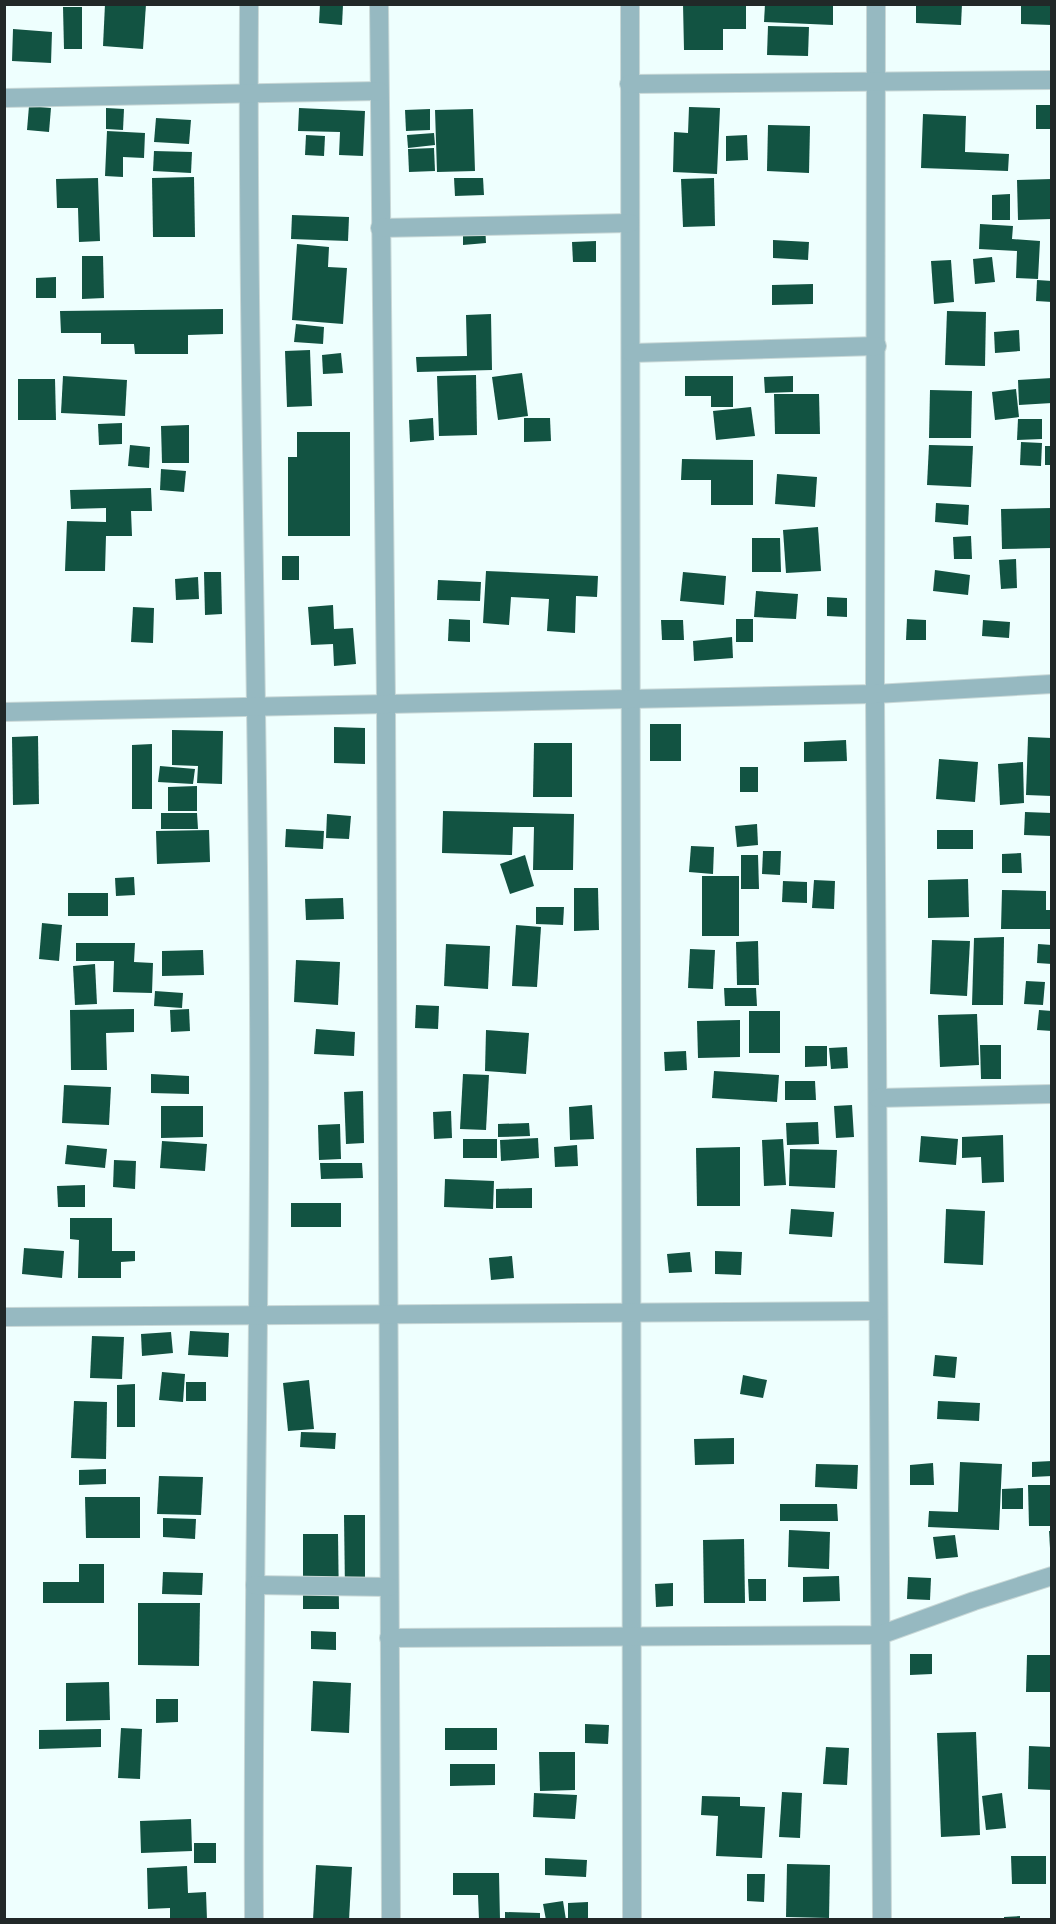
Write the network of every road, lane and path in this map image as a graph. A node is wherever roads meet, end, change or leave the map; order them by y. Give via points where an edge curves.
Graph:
1 (249, 4) edge
2 (379, 4) edge
3 (630, 4) edge
4 (876, 4) edge
5 (1052, 80) edge
6 (876, 82) junction
7 (629, 84) junction
8 (379, 91) junction
9 (248, 92) junction
10 (4, 98) edge
11 (630, 223) junction
12 (380, 228) junction
13 (877, 346) junction
14 (632, 353) junction
15 (1052, 684) edge
16 (874, 694) junction
17 (633, 700) junction
18 (386, 704) junction
19 (257, 707) junction
20 (4, 712) edge
21 (1052, 1094) edge
22 (878, 1098) junction
23 (877, 1311) junction
24 (631, 1313) junction
25 (260, 1314) junction
26 (389, 1314) junction
27 (4, 1317) edge
28 (1052, 1576) edge
29 (255, 1586) junction
30 (389, 1587) junction
31 (880, 1635) junction
32 (389, 1638) junction
33 (633, 1638) junction
34 (254, 1920) edge
35 (391, 1920) edge
36 (632, 1920) edge
37 (882, 1920) edge

1 - 9 street
2 - 8 street
3 - 7 street
4 - 6 street
5 - 6 street
6 - 7 street
6 - 13 street
7 - 11 street
8 - 9 street
8 - 12 street
9 - 10 street
9 - 19 street
11 - 12 street
11 - 14 street
12 - 18 street
13 - 14 street
13 - 16 street
14 - 17 street
15 - 16 street
16 - 17 street
16 - 22 street
17 - 18 street
17 - 24 street
18 - 19 street
18 - 26 street
19 - 20 street
19 - 25 street
21 - 22 street
22 - 23 street
23 - 24 street
23 - 31 street
24 - 26 street
24 - 33 street
25 - 26 street
25 - 27 street
25 - 29 street
26 - 30 street
28 - 31 street
29 - 30 street
29 - 34 street
30 - 32 street
31 - 33 street
31 - 37 street
32 - 33 street
32 - 35 street
33 - 36 street

